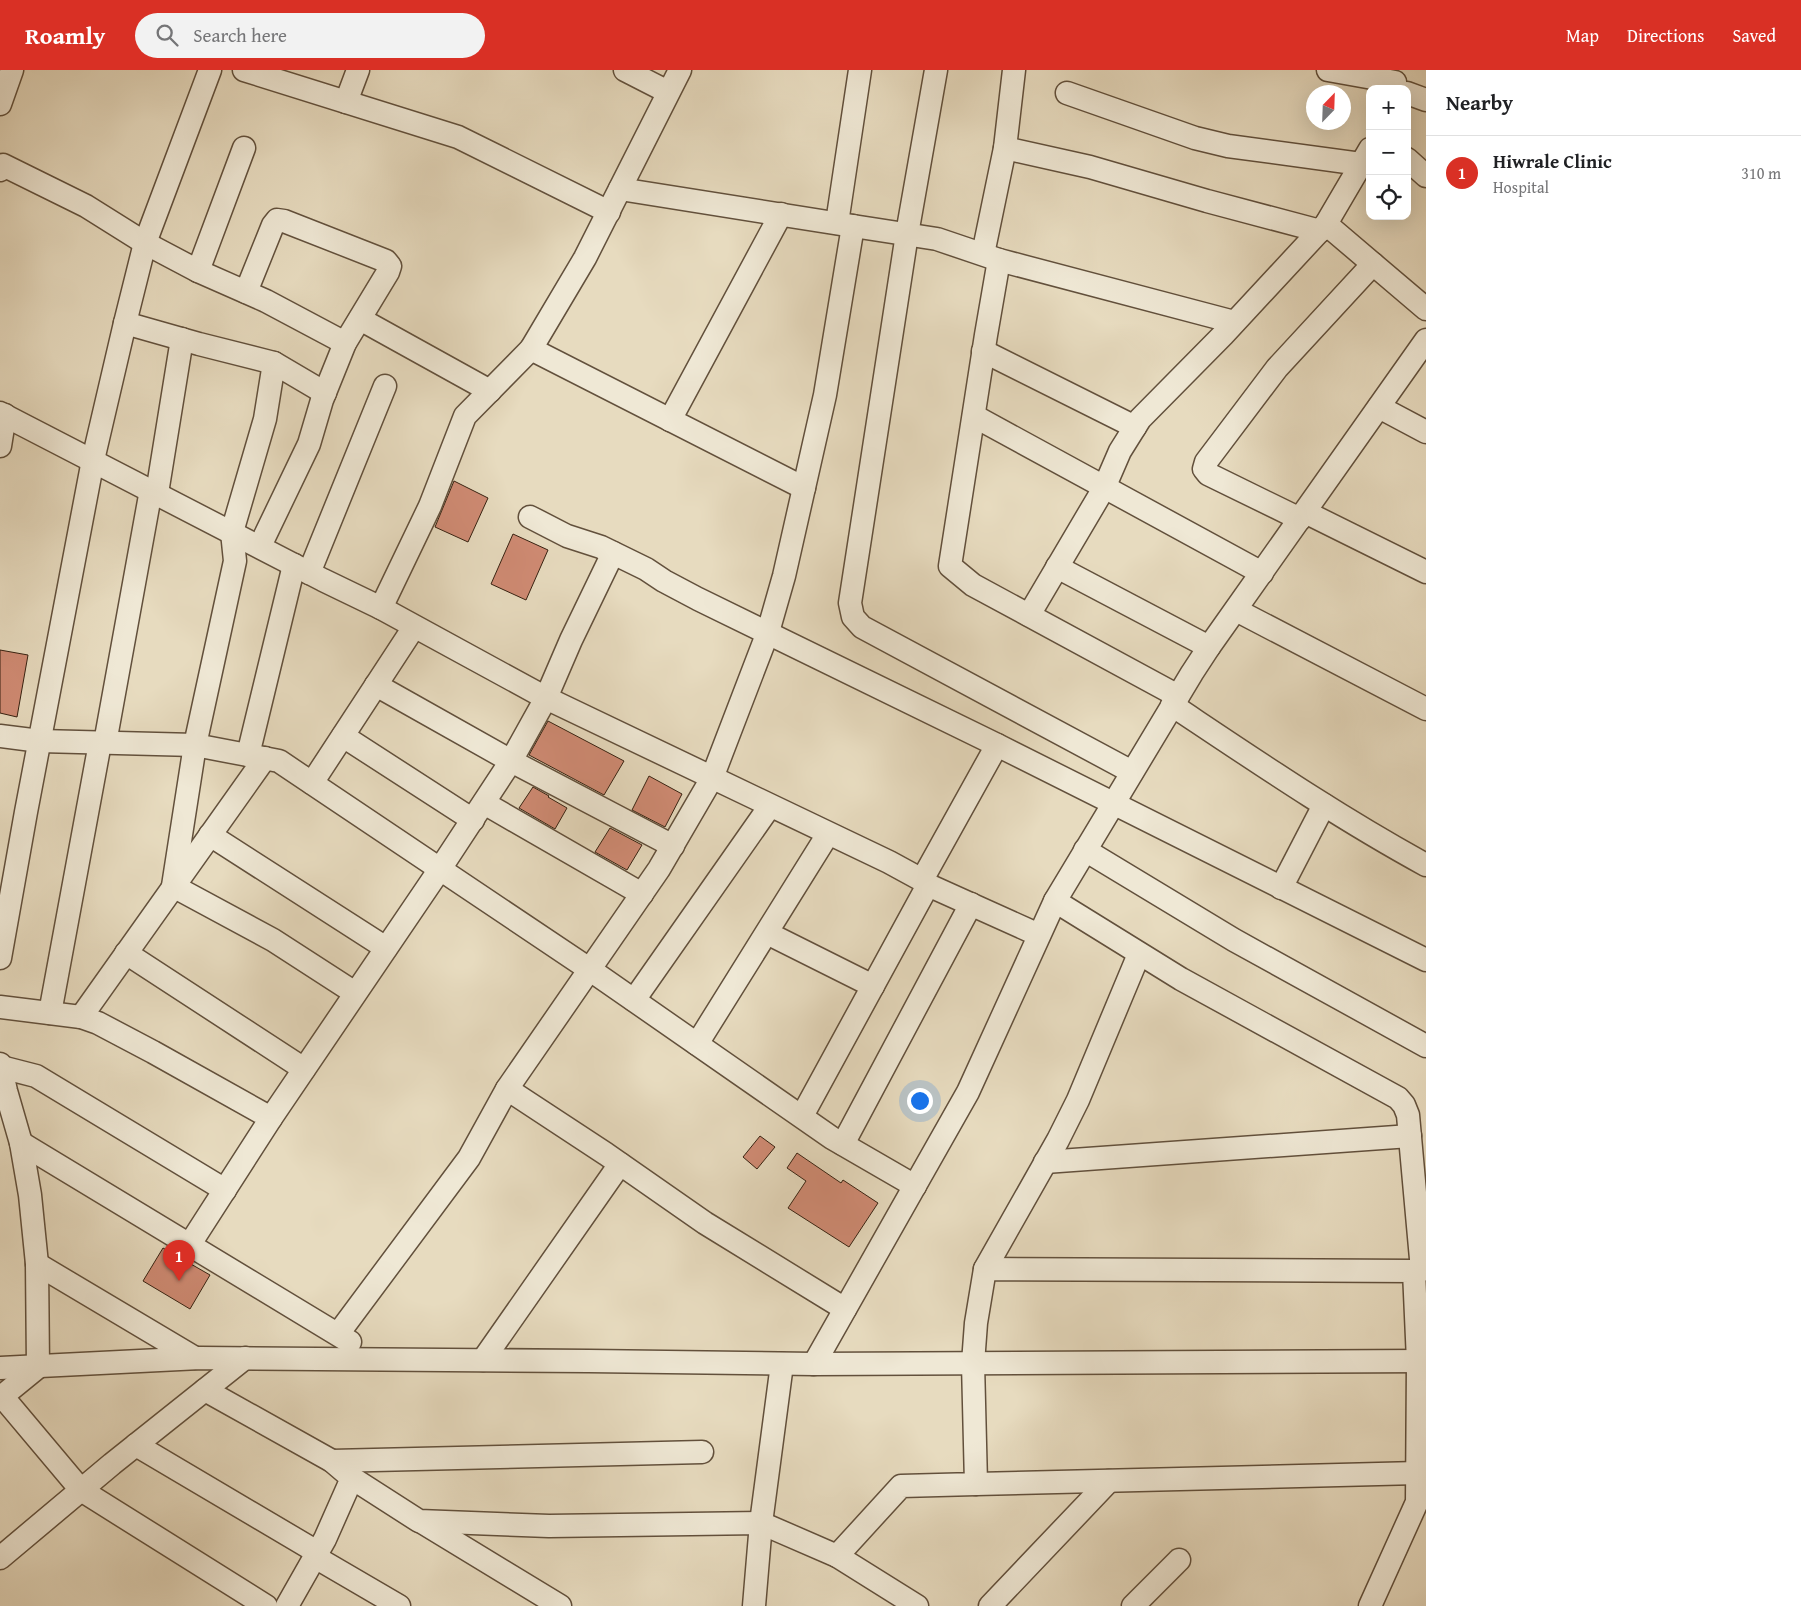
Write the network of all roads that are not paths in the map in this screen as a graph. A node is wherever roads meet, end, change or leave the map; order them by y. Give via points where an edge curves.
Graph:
1 (12, 70) edge
2 (210, 70) edge
3 (244, 70) edge
4 (358, 70) edge
5 (625, 70) edge
6 (680, 70) edge
7 (860, 70) edge
8 (936, 70) edge
9 (1014, 70) edge
10 (1337, 71) edge
11 (276, 75) edge
12 (1398, 85) edge
13 (668, 92) junction
14 (1411, 92) edge
15 (1067, 94) dead end
16 (1426, 100) edge
17 (346, 102) junction
18 (0, 104) edge
19 (244, 148) dead end
20 (1005, 148) junction
21 (1365, 156) edge
22 (1411, 163) edge
23 (0, 170) edge
24 (1426, 176) edge
25 (620, 189) junction
26 (609, 212) junction
27 (782, 214) junction
28 (845, 224) junction
29 (1323, 228) junction
30 (907, 234) junction
31 (145, 243) junction
32 (991, 257) junction
33 (1372, 264) junction
34 (198, 271) junction
35 (246, 292) junction
36 (1426, 309) edge
37 (360, 319) junction
38 (1234, 322) junction
39 (125, 323) junction
40 (182, 339) junction
41 (1426, 340) edge
42 (345, 343) junction
43 (531, 349) junction
44 (983, 351) junction
45 (274, 363) junction
46 (385, 386) dead end
47 (490, 391) junction
48 (325, 393) junction
49 (1378, 407) junction
50 (3, 414) edge
51 (974, 416) junction
52 (670, 420) junction
53 (1135, 427) junction
54 (1426, 432) edge
55 (0, 446) edge
56 (94, 460) junction
57 (804, 488) junction
58 (1104, 488) junction
59 (154, 491) junction
60 (1302, 515) junction
61 (530, 517) dead end
62 (232, 532) junction
63 (260, 546) junction
64 (613, 553) junction
65 (1057, 567) junction
66 (302, 569) junction
67 (1426, 572) edge
68 (1262, 573) junction
69 (381, 608) junction
70 (1236, 610) junction
71 (1029, 615) junction
72 (414, 627) junction
73 (768, 632) junction
74 (1209, 647) junction
75 (376, 685) junction
76 (546, 698) junction
77 (1175, 701) junction
78 (1426, 709) edge
79 (0, 736) edge
80 (343, 736) junction
81 (40, 741) junction
82 (102, 743) junction
83 (195, 745) junction
84 (997, 745) junction
85 (257, 756) junction
86 (511, 761) junction
87 (1132, 772) junction
88 (712, 778) junction
89 (312, 783) junction
90 (1112, 804) junction
91 (1324, 805) junction
92 (770, 806) junction
93 (478, 812) junction
94 (828, 834) junction
95 (210, 835) junction
96 (673, 846) junction
97 (1085, 850) junction
98 (1426, 864) edge
99 (440, 869) junction
100 (925, 882) junction
101 (173, 886) junction
102 (1281, 888) junction
103 (642, 894) junction
104 (1055, 901) junction
105 (971, 904) junction
106 (767, 933) junction
107 (1039, 935) junction
108 (386, 948) junction
109 (126, 953) junction
110 (1139, 954) junction
111 (0, 958) edge
112 (1426, 960) edge
113 (589, 969) junction
114 (873, 986) junction
115 (355, 993) junction
116 (634, 1000) junction
117 (0, 1007) edge
118 (50, 1013) junction
119 (81, 1017) junction
120 (697, 1044) junction
121 (1426, 1046) edge
122 (0, 1065) edge
123 (304, 1069) junction
124 (507, 1089) junction
125 (802, 1116) junction
126 (271, 1118) junction
127 (13, 1134) edge
128 (1410, 1136) junction
129 (843, 1144) junction
130 (1045, 1162) junction
131 (620, 1164) junction
132 (915, 1186) junction
133 (225, 1190) junction
134 (190, 1244) junction
135 (37, 1264) junction
136 (985, 1269) junction
137 (1421, 1270) edge
138 (845, 1309) junction
139 (338, 1334) junction
140 (195, 1358) junction
141 (245, 1358) junction
142 (378, 1359) junction
143 (483, 1360) junction
144 (1422, 1361) edge
145 (973, 1363) junction
146 (782, 1364) junction
147 (814, 1364) junction
148 (38, 1367) junction
149 (0, 1368) edge
150 (204, 1390) junction
151 (1, 1397) edge
152 (136, 1445) junction
153 (702, 1452) dead end
154 (332, 1461) junction
155 (1418, 1473) junction
156 (352, 1478) junction
157 (1109, 1481) junction
158 (976, 1484) junction
159 (81, 1490) junction
160 (419, 1520) junction
161 (761, 1523) junction
162 (316, 1554) junction
163 (837, 1556) junction
164 (0, 1558) edge
165 (1179, 1560) dead end
166 (266, 1606) edge
167 (287, 1606) edge
168 (399, 1606) edge
169 (560, 1606) edge
170 (754, 1606) edge
171 (917, 1606) edge
172 (990, 1606) edge
173 (1133, 1606) edge
174 (1370, 1606) edge

1 - 18 street
2 - 31 street
3 - 11 street
4 - 17 street
5 - 13 street
6 - 13 street
7 - 28 street
8 - 30 street
9 - 20 street
10 - 12 street
11 - 17 street
13 - 25 street
14 - 16 street
15 - 21 street via 1195,138 1228,146
17 - 26 street via 458,137
19 - 34 street
20 - 29 street
20 - 32 street
21 - 29 street
22 - 24 street
23 - 31 street via 3,165 86,206
25 - 26 street
25 - 27 street
26 - 43 street
27 - 28 street
27 - 52 street
28 - 30 street
28 - 57 street via 825,395
29 - 33 street
29 - 38 street
30 - 32 street via 937,238
30 - 87 street via 850,603 853,616 862,627
31 - 34 street
31 - 39 street
32 - 38 street
32 - 44 street
33 - 36 street
33 - 60 street via 1277,368 1204,469 1208,474
34 - 35 street
35 - 37 street via 273,225 277,220 284,221 386,261 390,266
35 - 42 street
37 - 42 street
37 - 47 street
38 - 53 street
39 - 40 street
39 - 56 street
40 - 45 street
40 - 59 street
41 - 49 street
42 - 48 street
43 - 47 street
43 - 52 street
44 - 51 street
44 - 53 street
45 - 48 street
45 - 62 street via 265,419
46 - 66 street
47 - 69 street via 465,416 430,506
48 - 63 street via 308,444
49 - 54 street
49 - 60 street
50 - 55 street
50 - 56 street
51 - 58 street
51 - 71 street via 950,566 972,585
52 - 57 street
53 - 58 street
56 - 59 street
56 - 81 street
57 - 73 street
58 - 65 street
58 - 68 street
59 - 62 street
59 - 82 street
60 - 67 street
60 - 68 street
61 - 64 street
62 - 63 street
62 - 83 street via 235,561
63 - 66 street
64 - 73 street
64 - 76 street
65 - 71 street
65 - 74 street
66 - 69 street
66 - 85 street
68 - 70 street
69 - 72 street
70 - 74 street
70 - 78 street
71 - 77 street
72 - 75 street
72 - 76 street
73 - 84 street
73 - 88 street
74 - 77 street
75 - 80 street
75 - 86 street
76 - 86 street
76 - 88 street
77 - 87 street
77 - 91 street
79 - 81 street
80 - 89 street
80 - 93 street
81 - 82 street
81 - 111 street
82 - 83 street
82 - 118 street
83 - 85 street
83 - 101 street
84 - 90 street
84 - 100 street
85 - 89 street via 279,761
85 - 95 street
86 - 93 street
86 - 96 street
87 - 90 street
88 - 92 street
88 - 96 street
89 - 99 street
90 - 97 street
90 - 102 street
91 - 98 street
91 - 102 street
92 - 94 street
92 - 116 street
93 - 99 street
93 - 103 street
94 - 100 street
94 - 106 street
95 - 101 street
95 - 108 street
96 - 103 street
97 - 104 street
97 - 121 street via 1234,940
99 - 108 street
99 - 113 street
100 - 105 street
100 - 114 street
101 - 109 street
101 - 115 street via 273,940
102 - 112 street
103 - 113 street
104 - 107 street
104 - 110 street
105 - 107 street
105 - 129 street
106 - 114 street
106 - 120 street
107 - 132 street via 968,1092
108 - 115 street
109 - 119 street
109 - 123 street
110 - 128 street via 1398,1098 1408,1115
110 - 130 street via 1078,1100
113 - 116 street
113 - 124 street
114 - 125 street
115 - 123 street
116 - 120 street
117 - 118 street
118 - 119 street
119 - 126 street via 153,1052
120 - 125 street
122 - 127 street
122 - 133 street via 36,1076
123 - 126 street
124 - 131 street
124 - 139 street via 469,1158
125 - 129 street
126 - 133 street
127 - 134 street
127 - 135 street via 30,1195
128 - 130 street
128 - 137 street
129 - 132 street
130 - 136 street
131 - 138 street via 705,1223
131 - 143 street
132 - 138 street
133 - 134 street
134 - 139 street
135 - 140 street
135 - 148 street
136 - 137 street
136 - 145 street
137 - 144 street
138 - 147 street
139 - 142 street
140 - 141 street
140 - 148 street
141 - 142 street
141 - 150 street
142 - 143 street
143 - 146 street
144 - 145 street
144 - 155 street
145 - 147 street
145 - 158 street
146 - 147 street
146 - 161 street
148 - 149 street
148 - 151 street
150 - 152 street
150 - 154 street
151 - 159 street
152 - 159 street
152 - 162 street
153 - 154 street
154 - 156 street
155 - 157 street
155 - 174 street via 1417,1502
156 - 160 street
156 - 162 street
157 - 158 street
157 - 172 street
158 - 163 street via 901,1486
159 - 164 street
159 - 166 street
160 - 161 street via 549,1526
160 - 169 street
161 - 163 street
161 - 170 street
162 - 167 street
162 - 168 street
163 - 171 street
165 - 173 street

